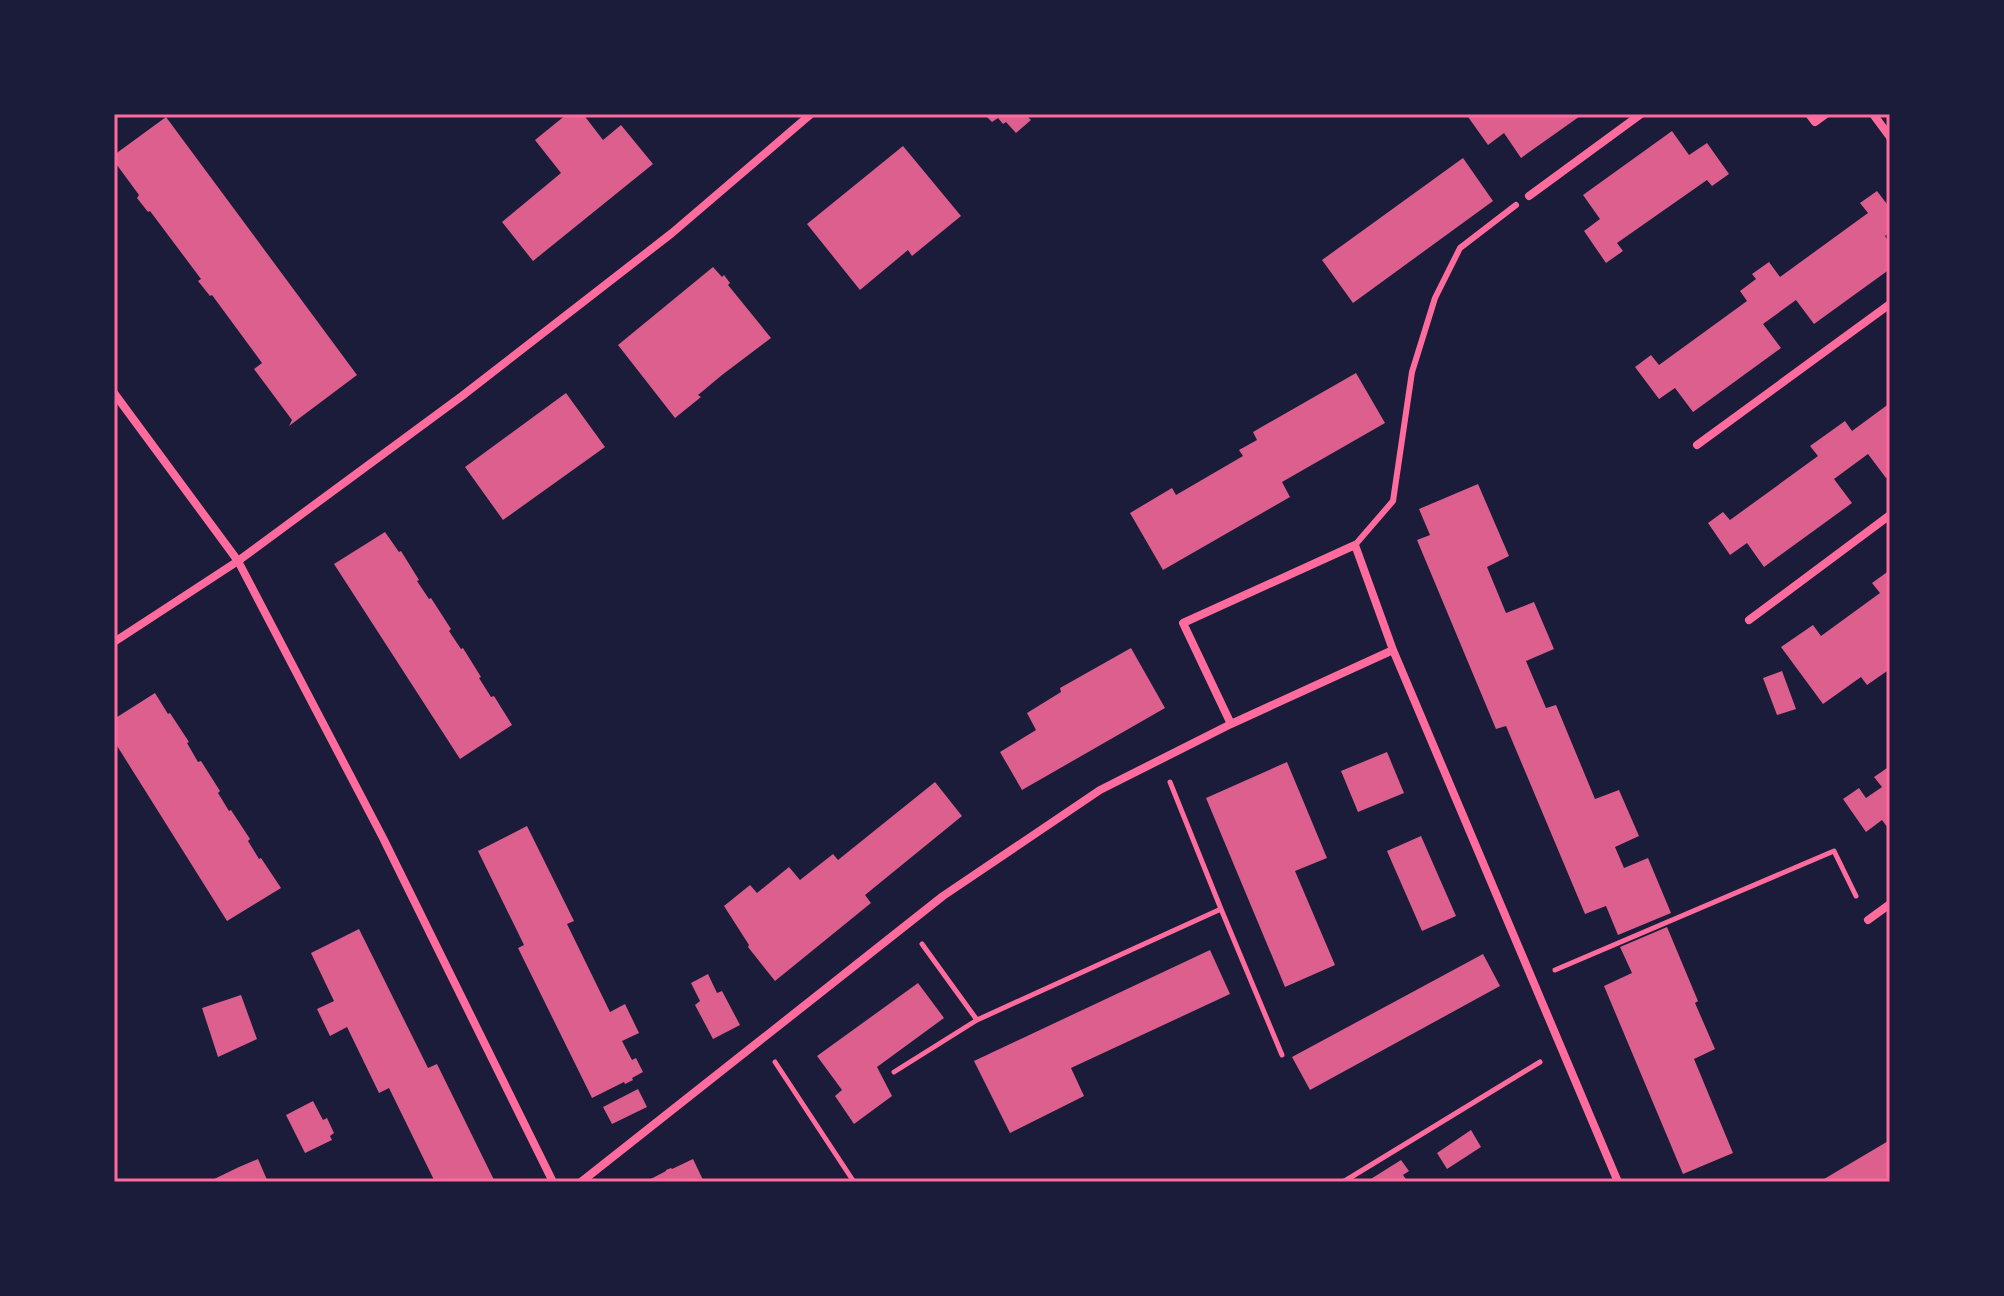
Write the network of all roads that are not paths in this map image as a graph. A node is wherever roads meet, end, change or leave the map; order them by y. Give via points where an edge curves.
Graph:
1 (811, 114) edge
2 (1641, 114) edge
3 (1809, 114) edge
4 (1826, 114) edge
5 (1873, 114) edge
6 (1890, 137) edge
7 (1529, 196) dead end
8 (1516, 205) dead end
9 (1890, 304) edge
10 (114, 393) edge
11 (1697, 445) dead end
12 (1890, 515) edge
13 (1355, 545) junction
14 (238, 561) junction
15 (1749, 620) dead end
16 (114, 642) edge
17 (1393, 650) junction
18 (1231, 724) junction
19 (1890, 904) edge
20 (1868, 920) road end
21 (553, 1182) edge
22 (581, 1182) edge
23 (1618, 1182) edge

1 - 14 street via 672,233
2 - 7 street
3 - 4 street via 1815,122
5 - 6 street
8 - 13 lane via 1460,248 1435,298 1412,372 1393,501
9 - 11 street
10 - 14 street
12 - 15 street
13 - 17 street
13 - 18 street via 1183,623
14 - 16 street
14 - 21 street via 383,838
17 - 18 street
17 - 23 street
18 - 22 street via 1100,790 943,896
19 - 20 street

